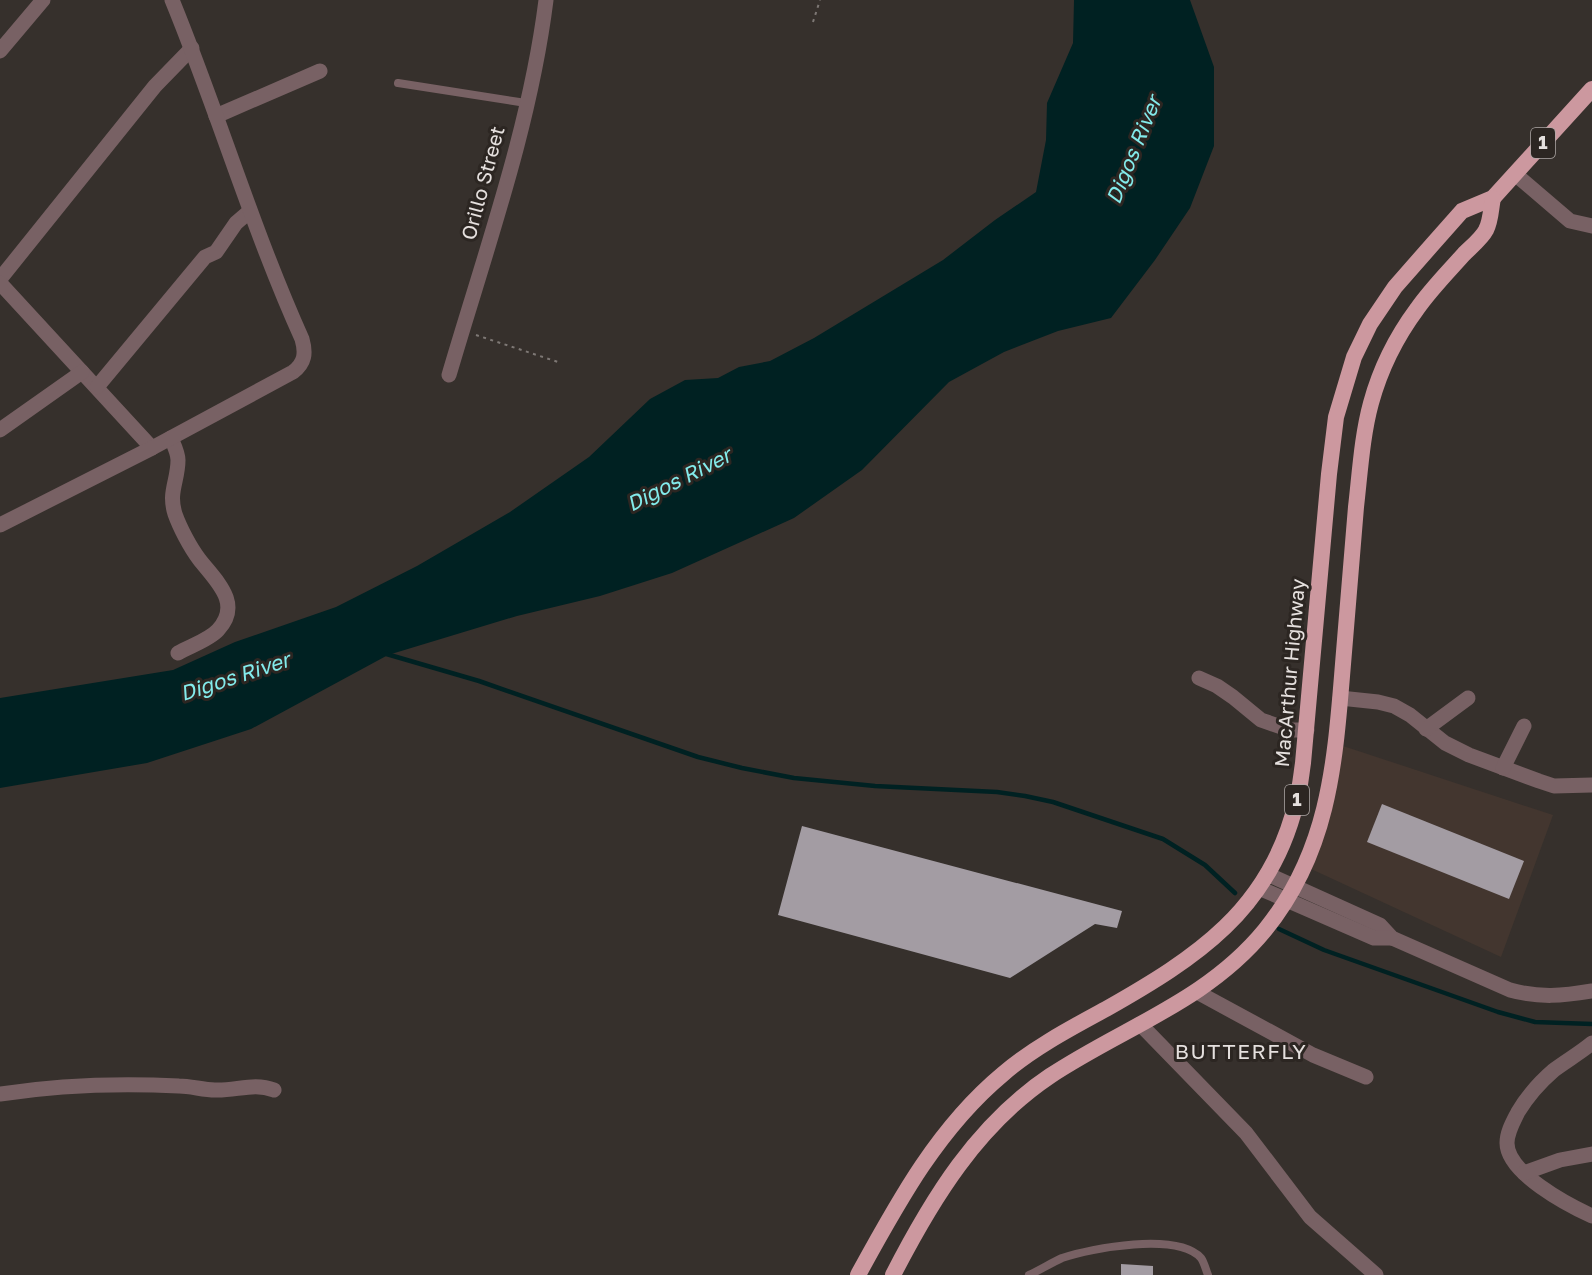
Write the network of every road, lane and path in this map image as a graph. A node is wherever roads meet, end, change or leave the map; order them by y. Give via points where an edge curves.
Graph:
1 (43, 0) edge
2 (172, 0) edge
3 (546, 0) edge
4 (820, 0) edge
5 (813, 22) dead end
6 (192, 48) junction
7 (0, 51) edge
8 (320, 71) dead end
9 (398, 83) dead end
10 (1592, 89) edge
11 (526, 103) junction
12 (216, 116) junction
13 (1515, 174) junction
14 (1493, 198) junction
15 (250, 211) junction
16 (1592, 226) edge
17 (0, 281) edge
18 (462, 331) junction
19 (558, 362) dead end
20 (82, 372) junction
21 (449, 375) dead end
22 (97, 387) junction
23 (0, 430) edge
24 (171, 438) junction
25 (152, 448) junction
26 (0, 525) edge
27 (178, 653) dead end
28 (1199, 678) dead end
29 (1340, 698) junction
30 (1468, 698) dead end
31 (1524, 726) dead end
32 (1426, 729) junction
33 (1307, 730) junction
34 (1503, 768) junction
35 (1592, 784) edge
36 (1263, 881) junction
37 (1291, 893) junction
38 (1591, 990) edge
39 (1197, 992) junction
40 (1140, 1024) junction
41 (1592, 1043) edge
42 (1592, 1055) edge
43 (1575, 1057) junction
44 (1366, 1077) dead end
45 (274, 1090) dead end
46 (0, 1094) edge
47 (1592, 1154) edge
48 (1524, 1173) junction
49 (1592, 1216) edge
50 (858, 1275) edge
51 (893, 1275) edge
52 (1029, 1275) edge
53 (1208, 1275) edge
54 (1376, 1275) edge

1 - 7 street
2 - 6 street
3 - 11 street, Orillo Street via 541,44
4 - 5 path
6 - 12 street
6 - 17 street via 155,86
8 - 12 street
9 - 11 lane
10 - 13 highway, MacArthur Highway / 1
11 - 18 street, Orillo Street
12 - 15 street
13 - 14 highway, MacArthur Highway / 1
13 - 16 street via 1570,221
14 - 29 highway, 1 via 1486,231 1417,309 1398,339 1372,400 1360,464
14 - 33 highway, MacArthur Highway / 1 via 1462,211 1409,270 1370,324 1354,357 1336,417
15 - 22 street via 236,223 216,252 205,257
15 - 24 street via 302,339 304,359 292,372
17 - 20 street
18 - 19 path
18 - 21 street, Orillo Street
20 - 22 street
20 - 23 street
22 - 25 street
24 - 25 street
24 - 27 street via 178,458 171,497 176,516 228,602 226,618 217,632
25 - 26 street
28 - 33 street via 1233,697 1261,720 1290,730
29 - 32 street via 1394,706
29 - 37 highway, 1 via 1326,806 1308,861
30 - 32 street
31 - 34 street
32 - 34 street via 1445,743
33 - 36 highway, MacArthur Highway / 1 via 1296,803
34 - 35 street via 1554,786
36 - 37 street
36 - 50 highway, MacArthur Highway / 1 via 1216,937 1183,963 1033,1051 972,1103 923,1164
37 - 38 street via 1374,938 1392,938 1510,990 1527,995
37 - 39 highway, 1 via 1253,944
39 - 40 highway, 1
39 - 44 street via 1313,1054
40 - 51 highway, 1 via 1047,1078 1000,1116 949,1178 920,1222
40 - 54 street via 1246,1133 1310,1217
41 - 43 street
42 - 43 street
43 - 48 street via 1538,1086 1510,1126 1510,1155
45 - 46 street via 254,1086 219,1091 180,1086 70,1086
47 - 48 street
48 - 49 street via 1545,1191
52 - 53 lane via 1062,1258 1147,1243 1190,1251 1201,1259

